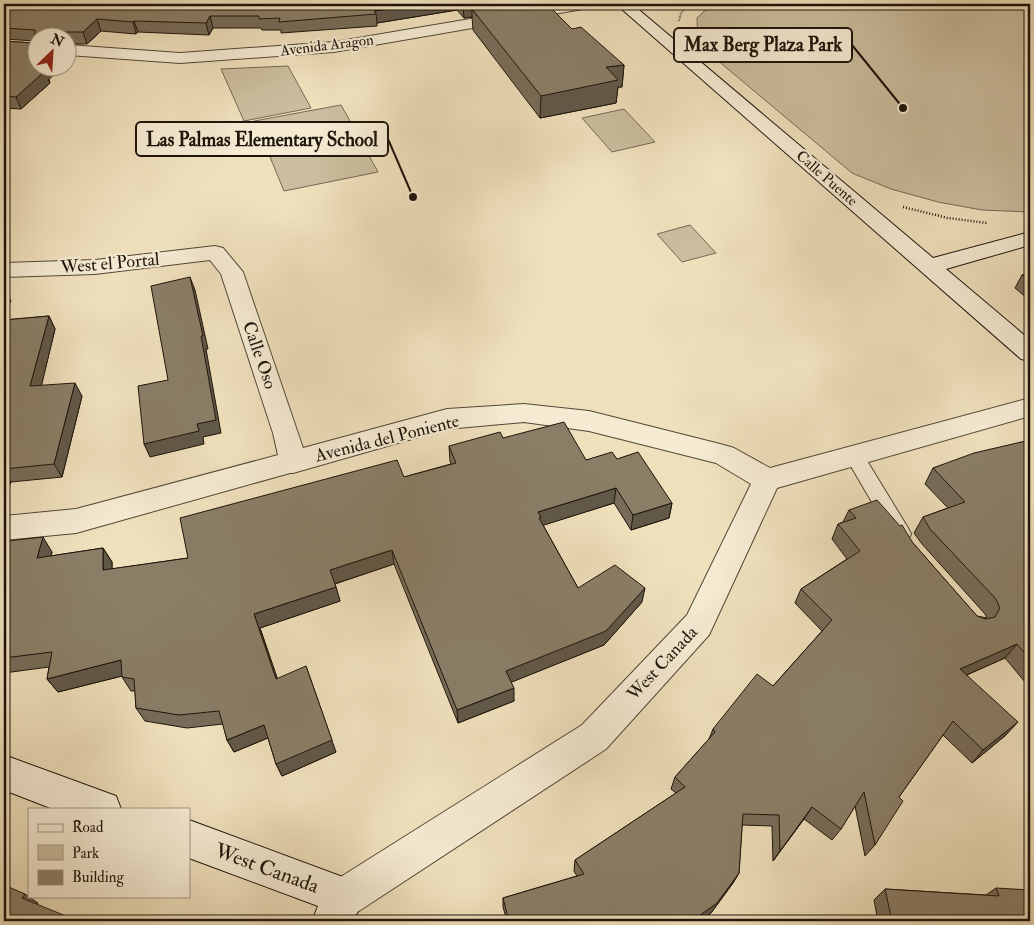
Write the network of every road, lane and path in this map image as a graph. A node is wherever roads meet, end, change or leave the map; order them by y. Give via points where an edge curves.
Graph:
1 (583, 4) edge
2 (623, 4) edge
3 (78, 51) edge
4 (903, 207) dead end
5 (993, 224) dead end
6 (1030, 238) edge
7 (215, 253) joint
8 (930, 266) junction
9 (4, 270) edge
10 (1030, 354) edge
11 (1030, 407) edge
12 (854, 456) junction
13 (294, 463) junction
14 (767, 480) junction
15 (4, 528) edge
16 (913, 550) edge
17 (4, 773) edge
18 (100, 808) edge
19 (190, 840) edge
20 (339, 909) edge

1 - 3 street, Avenida Aragon via 334,47 180,58
2 - 8 street, Calle Puente
4 - 5 path
6 - 8 street
7 - 9 street, West el Portal via 95,267
7 - 13 street, Calle Oso via 232,272
8 - 10 street, Calle Puente
11 - 12 street
12 - 14 street
12 - 16 lane
13 - 14 street, Avenida del Poniente via 447,419 524,413 589,422 724,455
13 - 15 street, Avenida del Poniente via 76,520
14 - 20 street, West Canada via 698,625 594,736
17 - 18 street
19 - 20 street, West Canada

